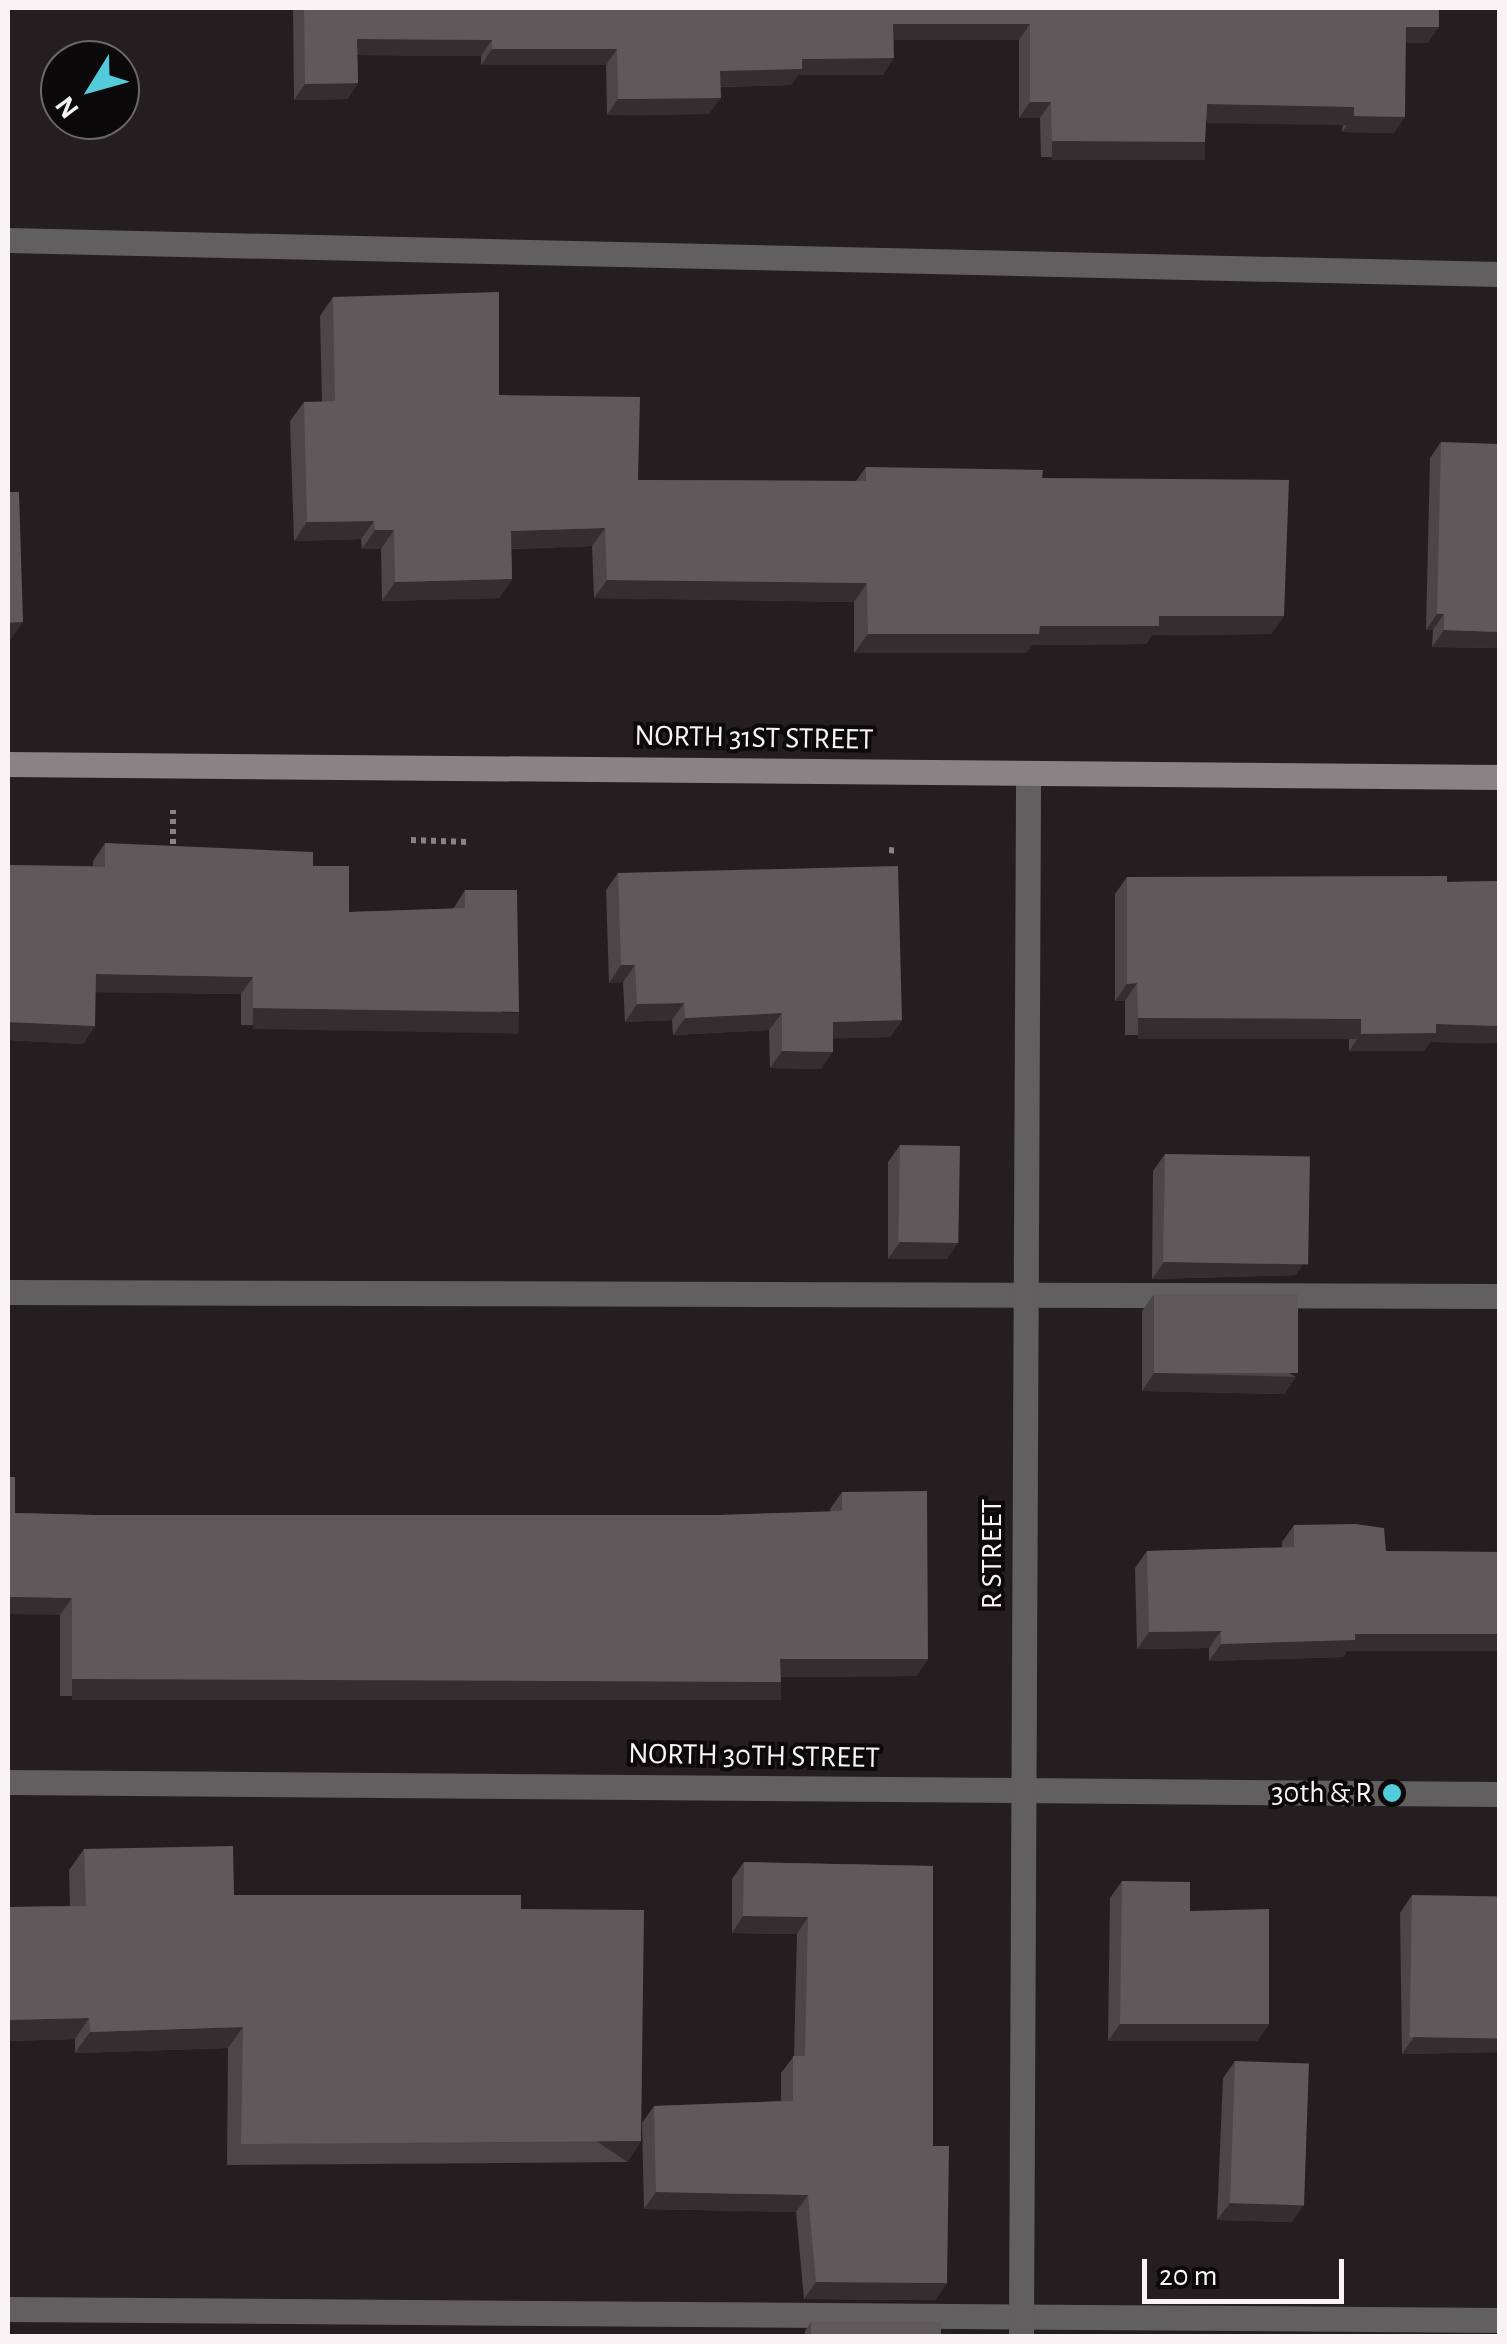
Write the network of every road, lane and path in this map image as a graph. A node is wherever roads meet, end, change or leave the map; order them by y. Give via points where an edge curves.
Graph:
1 (8, 240) edge
2 (1500, 274) edge
3 (8, 764) edge
4 (1028, 772) junction
5 (1500, 776) edge
6 (411, 840) dead end
7 (466, 842) dead end
8 (1025, 1291) junction
9 (8, 1292) edge
10 (1500, 1296) edge
11 (8, 1782) edge
12 (1023, 1790) junction
13 (1500, 1794) edge
14 (8, 2309) edge
15 (1500, 2320) edge
16 (1021, 2327) edge

1 - 2 street
3 - 4 street, NORTH 31ST STREET
4 - 5 street, NORTH 31ST STREET
4 - 8 street, R STREET
6 - 7 path
8 - 9 street
8 - 10 street
8 - 12 street, R STREET
11 - 12 street, NORTH 30TH STREET
12 - 13 street, NORTH 30TH STREET
12 - 16 street, R STREET
14 - 16 street
15 - 16 street

